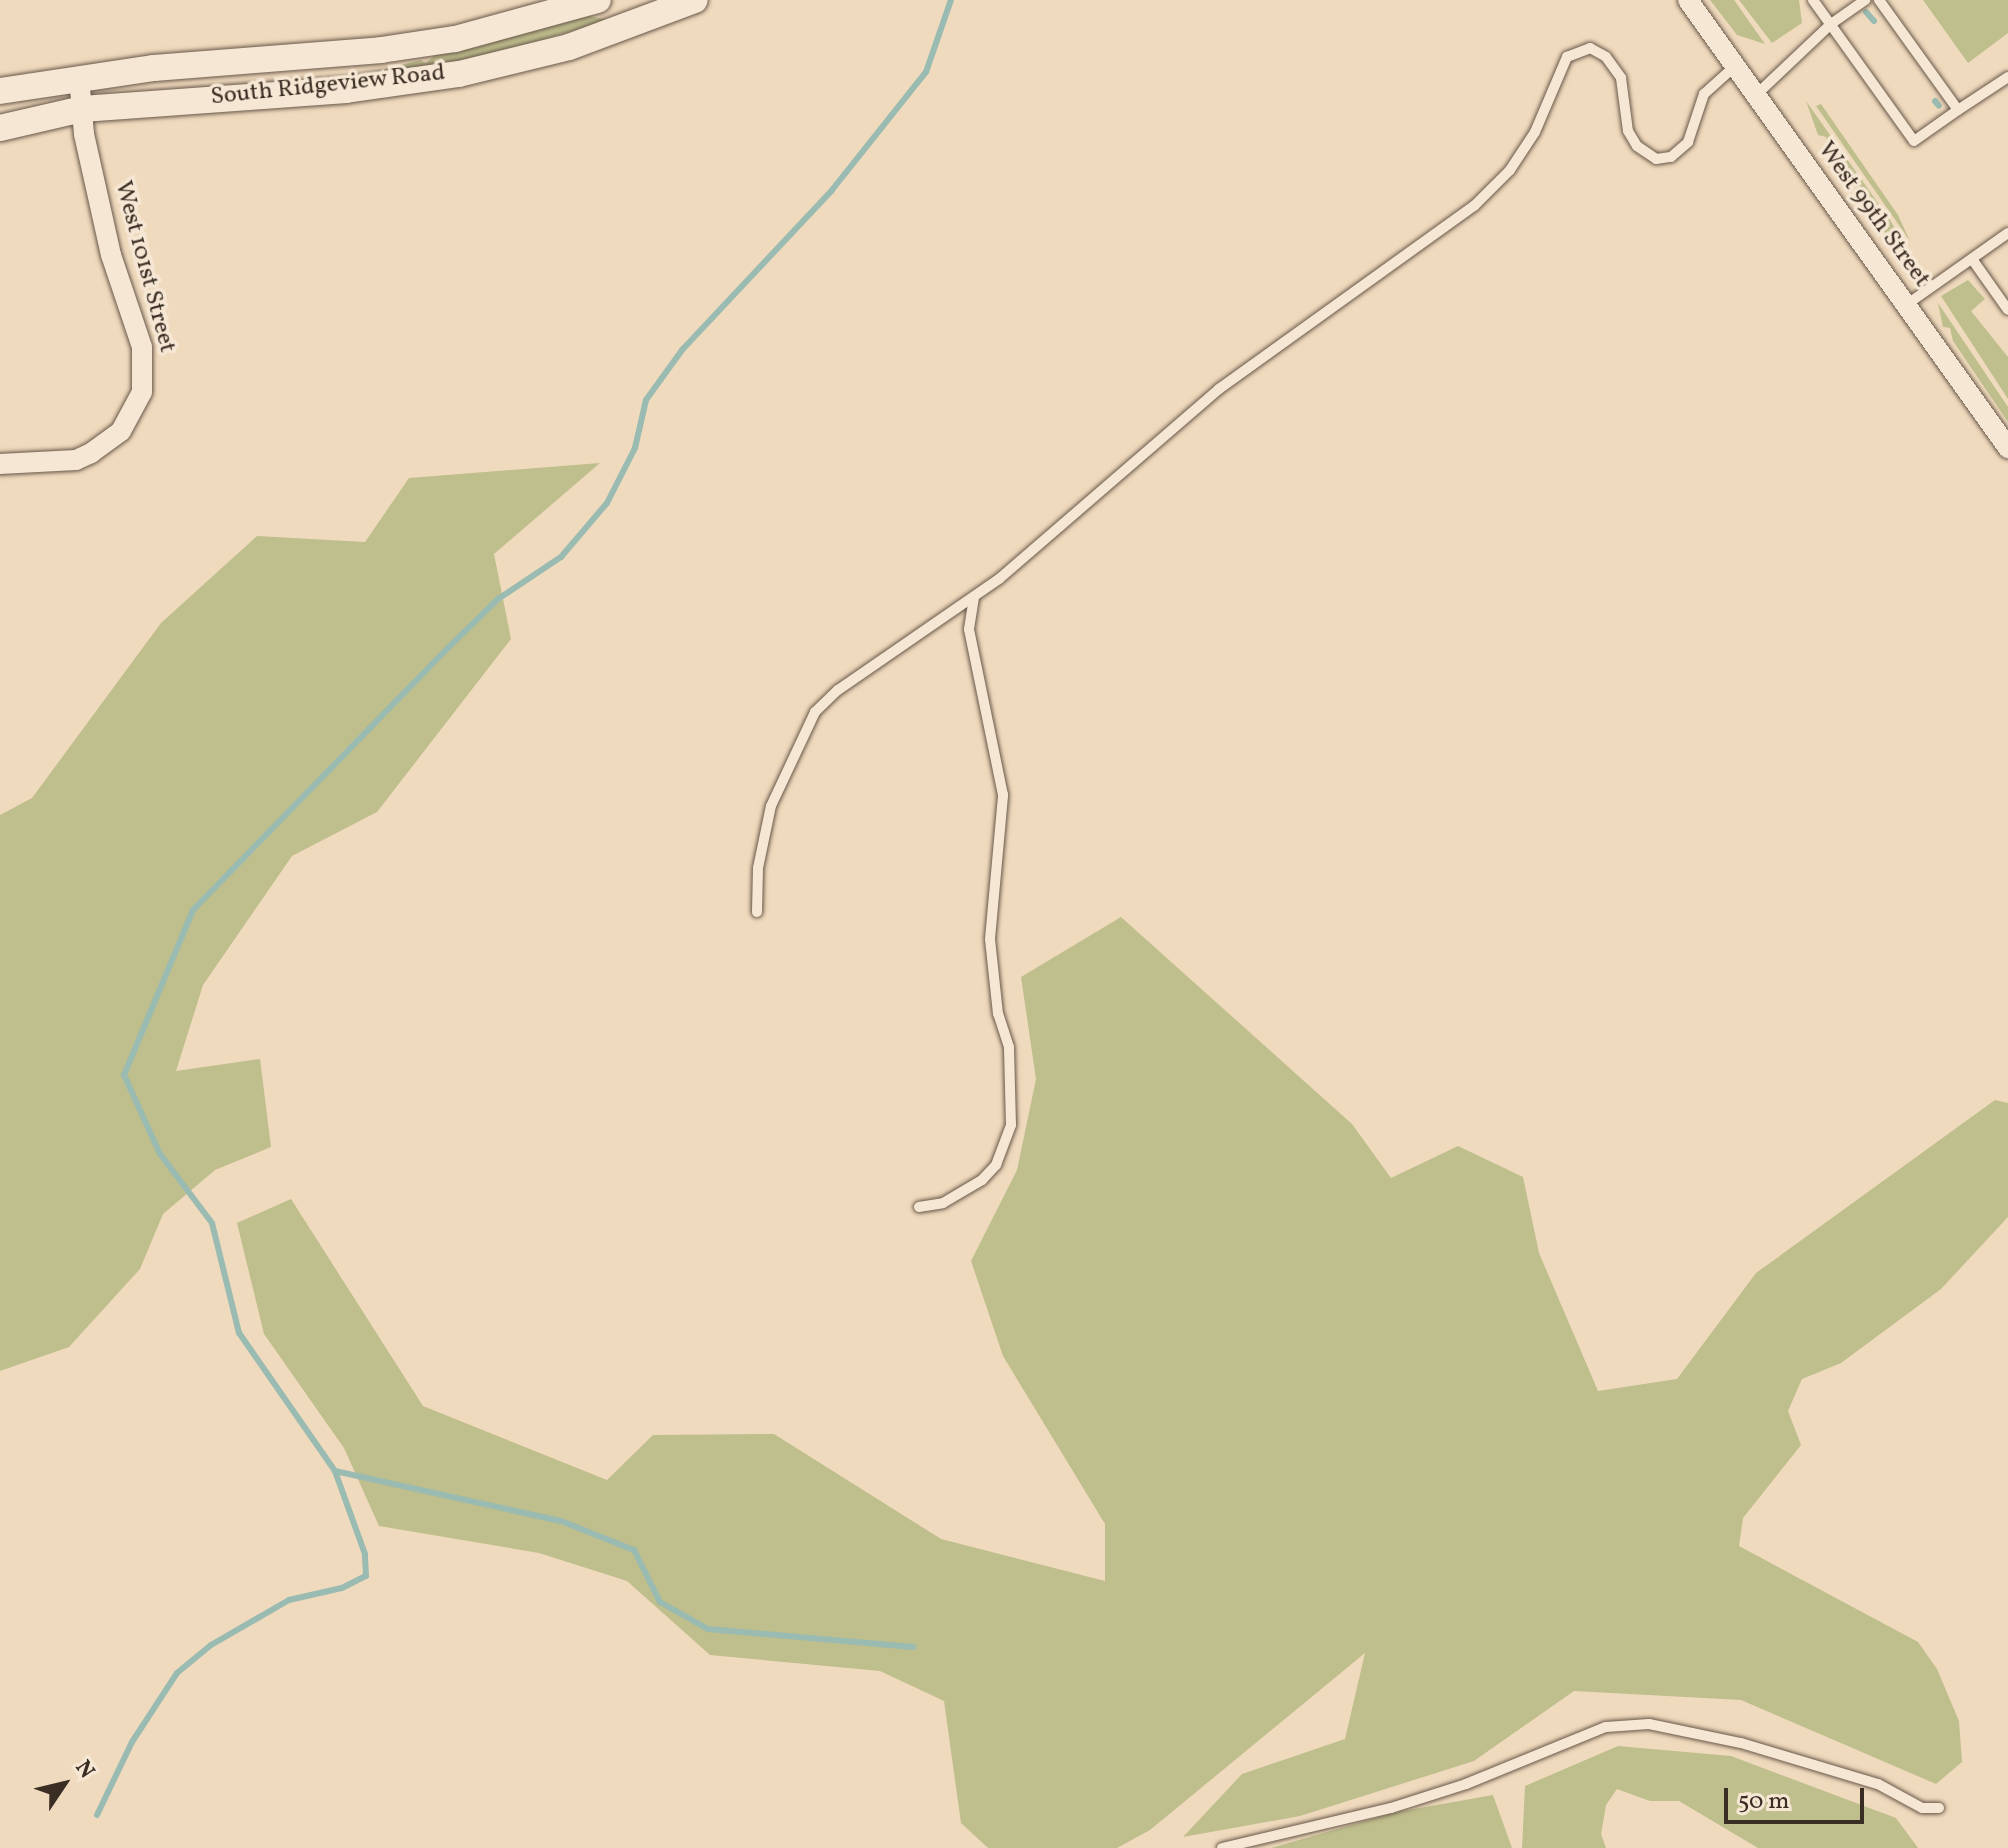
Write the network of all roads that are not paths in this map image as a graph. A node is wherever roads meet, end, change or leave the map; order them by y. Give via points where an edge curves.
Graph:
1 (598, 0) edge
2 (695, 0) edge
3 (1813, 0) edge
4 (1865, 0) edge
5 (1879, 0) edge
6 (1689, 4) edge
7 (656, 8) edge
8 (1831, 24) junction
9 (1734, 67) junction
10 (79, 77) junction
11 (2008, 77) edge
12 (0, 91) edge
13 (1754, 96) junction
14 (82, 109) junction
15 (1958, 110) junction
16 (0, 128) edge
17 (2008, 233) edge
18 (1972, 259) junction
19 (1906, 305) junction
20 (2008, 310) edge
21 (2008, 448) edge
22 (0, 464) edge
23 (974, 598) junction
24 (757, 912) dead end
25 (919, 1207) dead end
26 (1939, 1808) dead end
27 (1222, 1848) edge

1 - 10 main road, South Ridgeview Road via 455,39 381,50
2 - 7 main road, South Ridgeview Road
3 - 8 lane
4 - 8 lane
5 - 15 lane
6 - 9 street, West 99th Street
7 - 14 main road, South Ridgeview Road via 569,47 459,74 346,90
8 - 13 lane
8 - 15 lane via 1914,141
9 - 13 street, West 99th Street
9 - 23 lane via 1704,94 1688,142 1671,157 1656,159 1637,146 1628,131 1621,78 1606,57 1590,48 1573,53 1560,67 1535,132 1486,195 1427,244 1219,389
10 - 12 main road, South Ridgeview Road
10 - 14 street, West 101st Street
11 - 15 lane
13 - 19 street, West 99th Street
14 - 16 main road, South Ridgeview Road
14 - 22 street, West 101st Street via 111,255 142,347 142,392 121,431 91,453 61,461
17 - 18 lane
18 - 19 lane
18 - 20 lane
19 - 21 street, West 99th Street
23 - 24 lane via 838,690 815,712 771,806 758,868
23 - 25 lane via 969,629 1003,795 990,939 998,1014 1009,1047 1011,1125 996,1165 982,1180 943,1203
26 - 27 lane via 1922,1808 1878,1784 1728,1739 1649,1724 1606,1727 1391,1808

